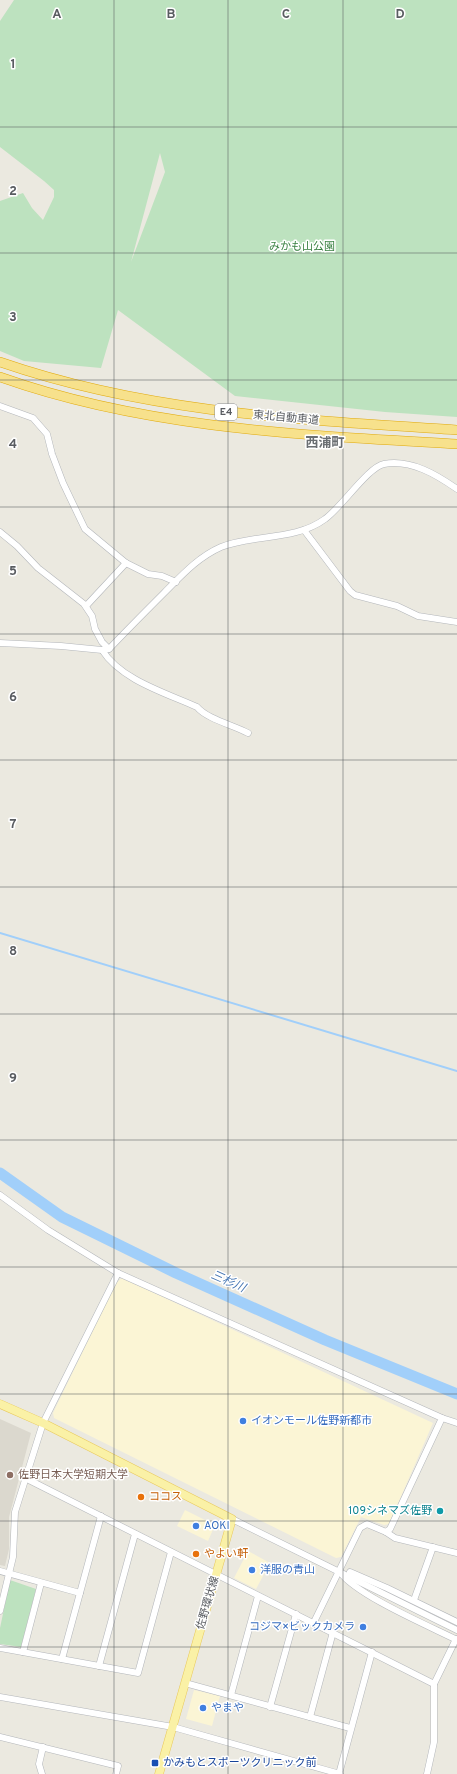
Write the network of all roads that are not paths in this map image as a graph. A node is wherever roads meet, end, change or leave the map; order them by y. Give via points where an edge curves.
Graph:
1 (0, 362) edge
2 (0, 377) edge
3 (0, 406) edge
4 (457, 430) edge
5 (457, 444) edge
6 (457, 489) edge
7 (304, 530) junction
8 (0, 532) edge
9 (126, 563) junction
10 (176, 582) junction
11 (86, 606) junction
12 (457, 622) edge
13 (0, 643) edge
14 (105, 649) junction
15 (248, 733) dead end
16 (0, 1195) edge
17 (118, 1272) junction
18 (0, 1404) edge
19 (442, 1418) junction
20 (42, 1423) junction
21 (457, 1423) edge
22 (25, 1478) junction
23 (101, 1516) junction
24 (232, 1519) junction
25 (386, 1532) junction
26 (135, 1534) junction
27 (433, 1547) junction
28 (171, 1552) junction
29 (457, 1553) edge
30 (0, 1571) edge
31 (339, 1571) junction
32 (9, 1573) junction
33 (216, 1575) junction
34 (41, 1583) junction
35 (80, 1593) junction
36 (258, 1596) junction
37 (414, 1600) junction
38 (0, 1610) edge
39 (296, 1614) junction
40 (314, 1622) junction
41 (457, 1622) edge
42 (457, 1630) edge
43 (333, 1632) junction
44 (456, 1640) edge
45 (0, 1648) edge
46 (23, 1652) junction
47 (372, 1652) junction
48 (62, 1659) junction
49 (100, 1666) junction
50 (185, 1683) junction
51 (434, 1684) junction
52 (230, 1696) junction
53 (0, 1697) edge
54 (270, 1706) junction
55 (310, 1717) junction
56 (172, 1727) junction
57 (350, 1728) junction
58 (0, 1737) edge
59 (43, 1747) junction
60 (42, 1774) edge
61 (116, 1774) edge
62 (159, 1774) edge
63 (339, 1774) edge
64 (427, 1774) edge

1 - 4 highway, 東北自動車道 / E4 via 94,389 175,405 323,422
2 - 5 highway, 東北自動車道 / E4 via 90,403 172,419 265,430
3 - 9 street via 34,418 47,434 63,483 85,529
6 - 7 street via 436,474 422,469 398,463 384,464 361,482 324,520
7 - 10 street via 222,547 206,554
7 - 12 street via 350,591 356,595 397,606 418,616
8 - 11 street via 38,568
9 - 10 street via 148,574
9 - 11 street
10 - 14 street
11 - 14 street
13 - 14 street
14 - 15 street via 108,659 124,673 197,707 203,714 230,723
16 - 17 street via 48,1230
17 - 19 street
17 - 20 street
18 - 20 main road
19 - 21 street
19 - 25 street via 395,1520
20 - 22 street
20 - 24 main road
22 - 23 street
22 - 32 street via 15,1512 13,1557
23 - 26 street
23 - 35 street
24 - 31 street
24 - 33 main road, 佐野環状線
25 - 27 street via 395,1538
25 - 31 street via 370,1525 363,1525
26 - 28 street
26 - 49 street
27 - 29 street
27 - 37 street
28 - 33 street
28 - 49 street via 138,1673
30 - 32 street
31 - 37 street via 349,1572
31 - 40 street
31 - 42 street
31 - 44 street via 346,1581 376,1599
32 - 34 street
32 - 38 street
33 - 36 street
33 - 50 main road, 佐野環状線
34 - 35 street
34 - 46 street
35 - 48 street
36 - 39 street
36 - 52 street
37 - 41 street
39 - 40 street
39 - 54 street
40 - 43 street
43 - 47 street
43 - 55 street
44 - 51 street
45 - 46 street
46 - 48 street
47 - 51 street
47 - 57 street
48 - 49 street
50 - 52 street
50 - 56 main road, 佐野環状線
51 - 64 street via 434,1742
52 - 54 street
53 - 56 street
54 - 55 street
55 - 57 street
56 - 62 main road, 佐野環状線
56 - 63 street
57 - 63 street
58 - 59 street
59 - 60 street via 38,1764
59 - 61 street via 118,1766

